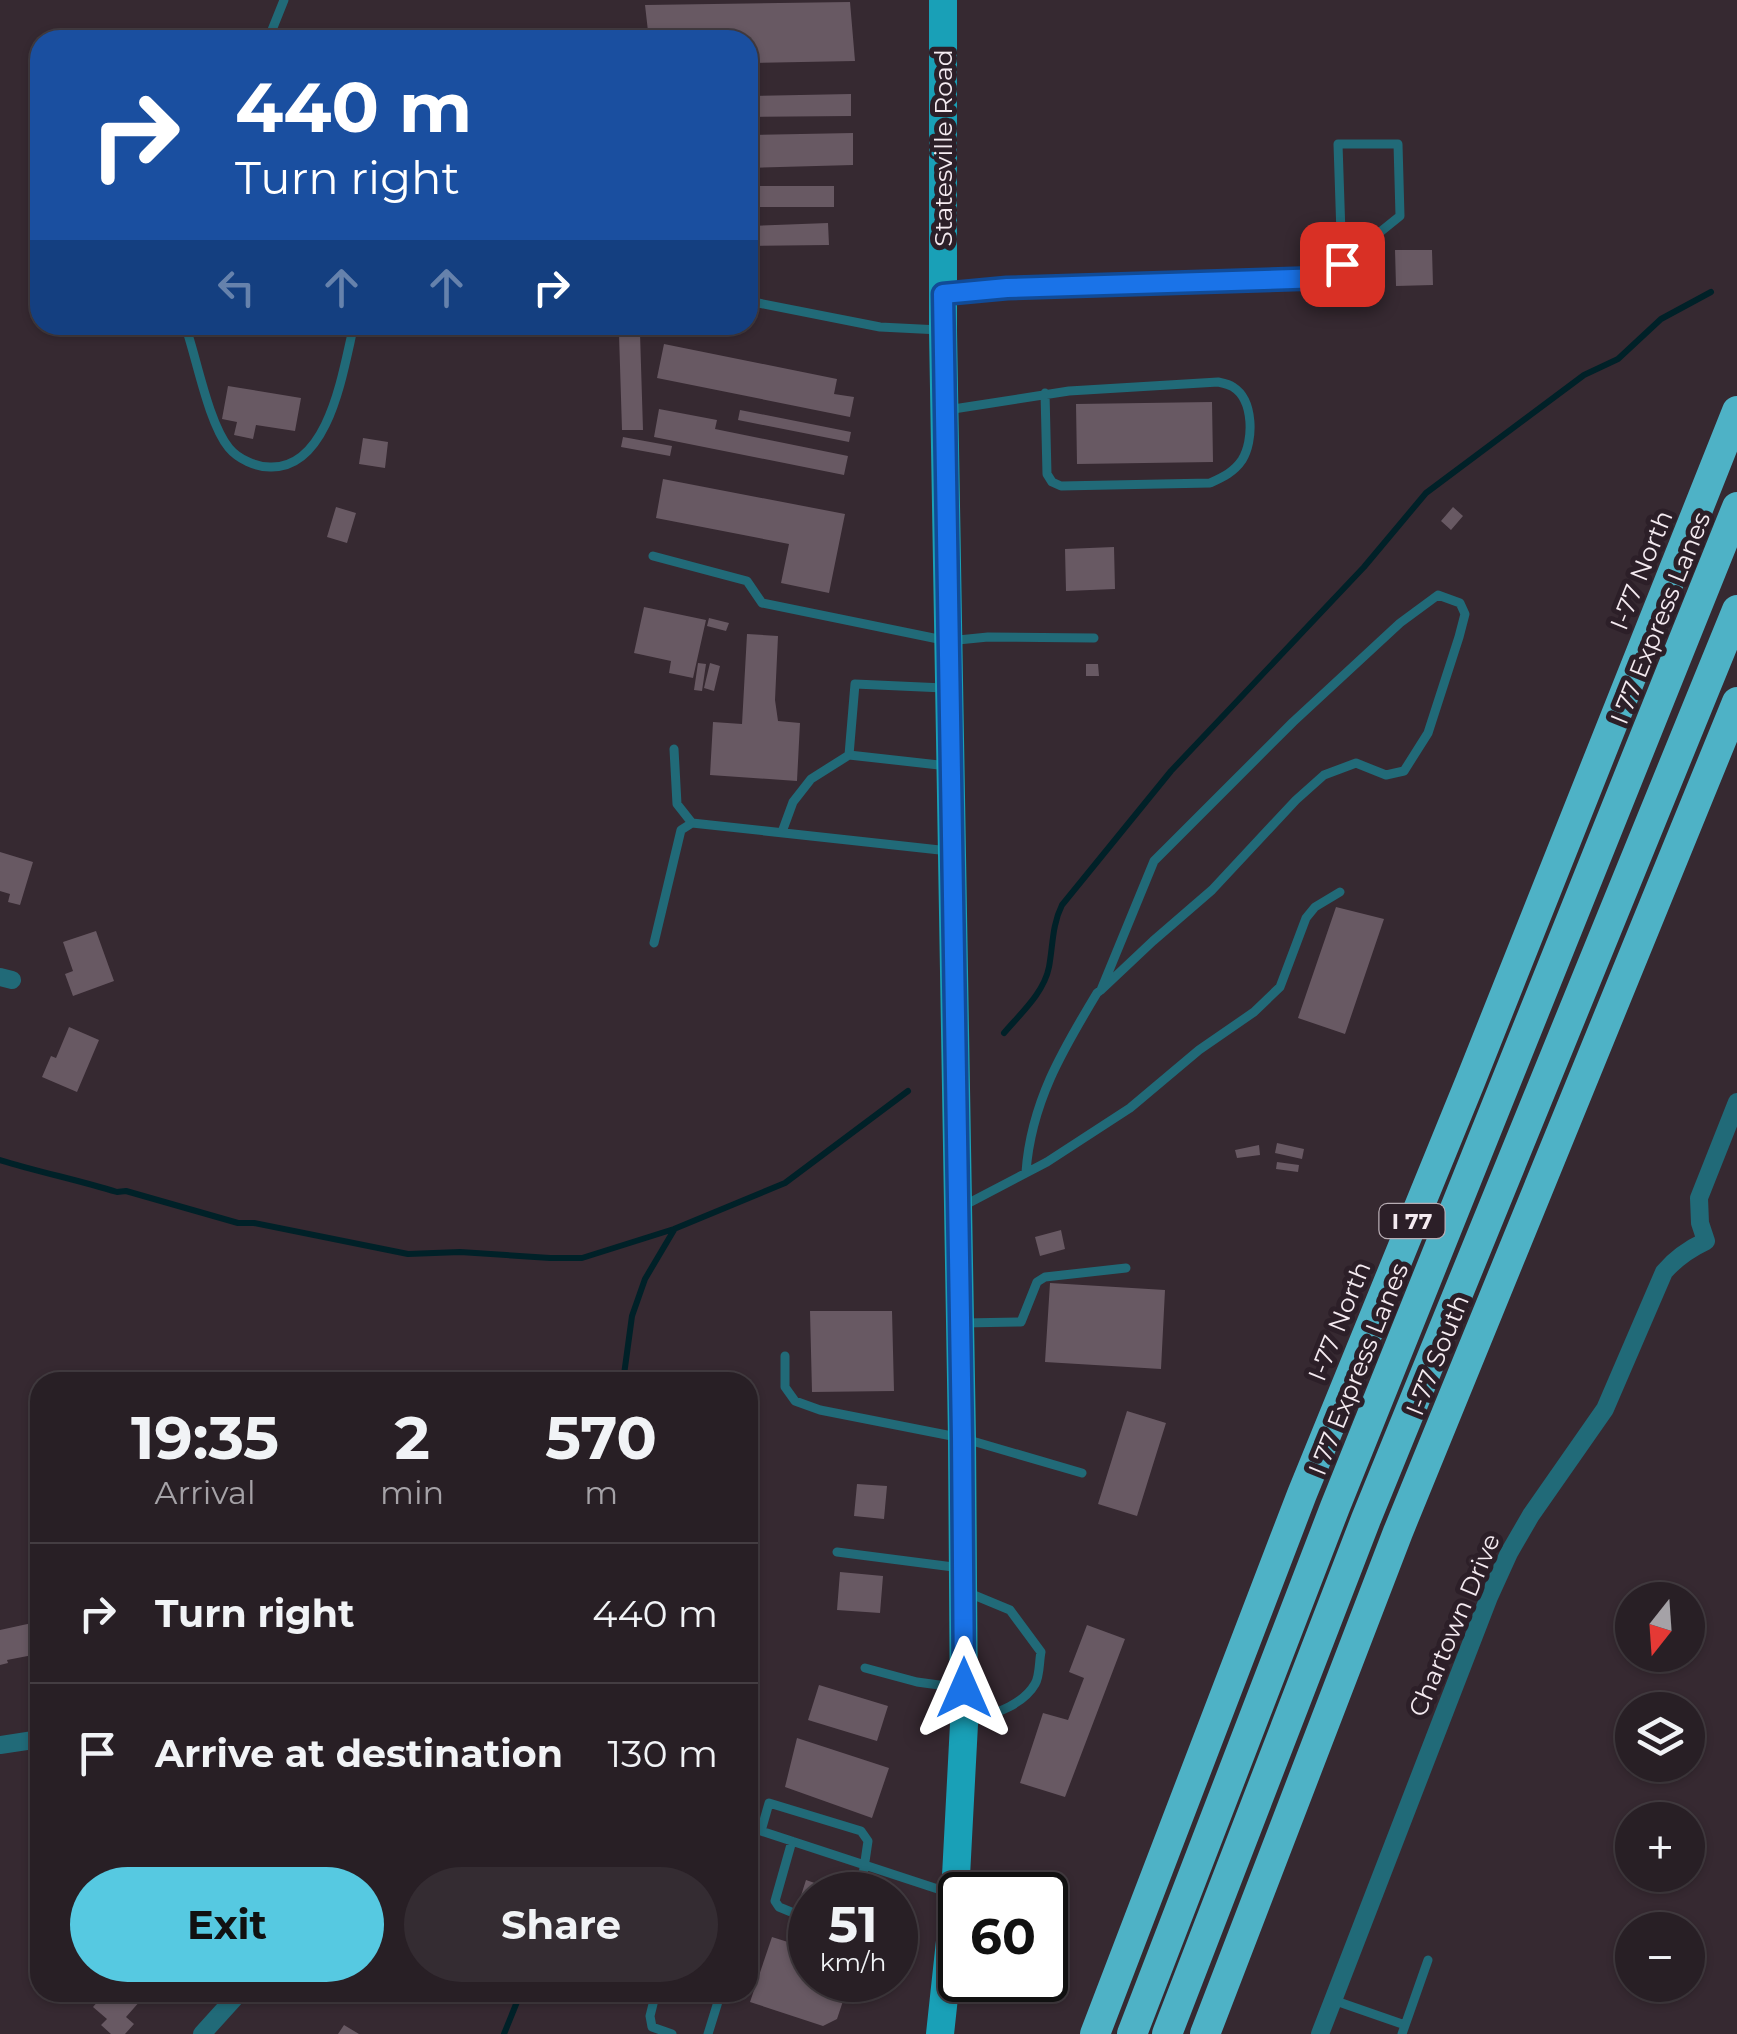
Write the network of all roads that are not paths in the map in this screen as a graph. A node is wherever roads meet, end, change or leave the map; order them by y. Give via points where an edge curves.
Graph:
1 (284, 0) edge
2 (943, 0) edge
3 (272, 30) edge
4 (1342, 264) junction
5 (943, 294) junction
6 (758, 303) edge
7 (943, 330) junction
8 (188, 335) edge
9 (351, 335) edge
10 (1045, 394) junction
11 (944, 411) junction
12 (1737, 412) edge
13 (1737, 506) edge
14 (653, 556) dead end
15 (1737, 610) edge
16 (1094, 638) dead end
17 (948, 640) junction
18 (949, 688) junction
19 (1737, 702) edge
20 (674, 749) dead end
21 (849, 755) junction
22 (950, 767) junction
23 (692, 823) junction
24 (782, 832) junction
25 (952, 851) junction
26 (1340, 892) dead end
27 (654, 944) dead end
28 (1101, 990) junction
29 (1577, 1000) junction
30 (1737, 1102) edge
31 (1026, 1172) junction
32 (958, 1209) junction
33 (1126, 1268) dead end
34 (1504, 1270) junction
35 (960, 1323) junction
36 (785, 1356) dead end
37 (962, 1438) junction
38 (1082, 1473) dead end
39 (837, 1552) dead end
40 (964, 1580) junction
41 (865, 1668) dead end
42 (964, 1688) junction
43 (964, 1724) junction
44 (30, 1741) edge
45 (0, 1745) edge
46 (792, 1842) junction
47 (864, 1865) junction
48 (863, 1872) edge
49 (956, 1872) edge
50 (938, 1889) edge
51 (788, 1911) edge
52 (1171, 1931) junction
53 (1428, 1960) dead end
54 (1333, 2000) junction
55 (231, 2002) edge
56 (654, 2002) edge
57 (718, 2002) edge
58 (943, 2002) edge
59 (1404, 2030) edge
60 (202, 2034) edge
61 (672, 2034) edge
62 (708, 2034) edge
63 (940, 2034) edge
64 (1095, 2034) edge
65 (1116, 2034) edge
66 (1132, 2034) edge
67 (1168, 2034) edge
68 (1205, 2034) edge
69 (1320, 2034) edge

1 - 3 lane
2 - 5 main road, Statesville Road
4 - 4 lane via 1400,216 1398,144 1338,144
4 - 5 lane via 1324,278
5 - 7 main road, Statesville Road
6 - 7 lane via 880,327
7 - 11 main road, Statesville Road
8 - 9 lane via 230,451 269,468 300,458 319,437
10 - 10 lane via 1231,385 1248,407 1244,458 1210,483 1061,486 1048,474
10 - 11 lane
11 - 17 main road, Statesville Road
12 - 64 highway, I-77 North / I 77 via 1295,1512
13 - 52 highway, I 77 Express Lanes / I 77
14 - 17 lane via 747,581 762,604
15 - 29 highway, I 77
16 - 17 lane
17 - 18 main road, Statesville Road
18 - 21 lane via 856,684
18 - 22 main road, Statesville Road
19 - 34 highway, I-77 South
20 - 23 lane via 677,804
21 - 22 lane
21 - 24 lane via 811,780 792,802
22 - 25 main road, Statesville Road
23 - 24 lane
23 - 27 lane via 681,830
24 - 25 lane
25 - 32 main road, Statesville Road
26 - 31 lane via 1306,918 1280,987 1254,1012 1130,1108
28 - 28 lane via 1212,890 1324,774 1356,763 1386,775 1404,772 1428,733 1459,637 1460,603 1438,595 1400,623 1154,861
28 - 31 lane via 1040,1100
29 - 34 highway
29 - 67 highway, I 77 via 1358,1537
30 - 54 street, Chartown Drive via 1699,1198 1706,1241 1664,1272 1605,1409 1510,1553
31 - 32 lane
32 - 35 main road, Statesville Road
33 - 35 lane via 1045,1277 1036,1282 1021,1322
34 - 68 highway, I-77 South
35 - 37 main road, Statesville Road
36 - 37 lane via 785,1387 795,1401
37 - 38 lane
37 - 40 main road, Statesville Road
39 - 40 lane
40 - 42 main road, Statesville Road
40 - 43 lane via 1010,1610 1041,1652 1036,1682 1019,1700
41 - 42 lane
42 - 43 main road, Statesville Road
43 - 49 main road, Statesville Road
44 - 45 street
46 - 47 lane
46 - 47 lane via 761,1831 769,1803 861,1832 868,1841
46 - 51 lane via 775,1902
47 - 48 lane
47 - 50 lane
52 - 65 highway
52 - 66 highway, I 77 Express Lanes / I 77
53 - 59 lane
54 - 59 lane
54 - 69 street, Chartown Drive
55 - 60 street
56 - 61 lane via 652,2026
57 - 62 lane
58 - 63 main road, Statesville Road

